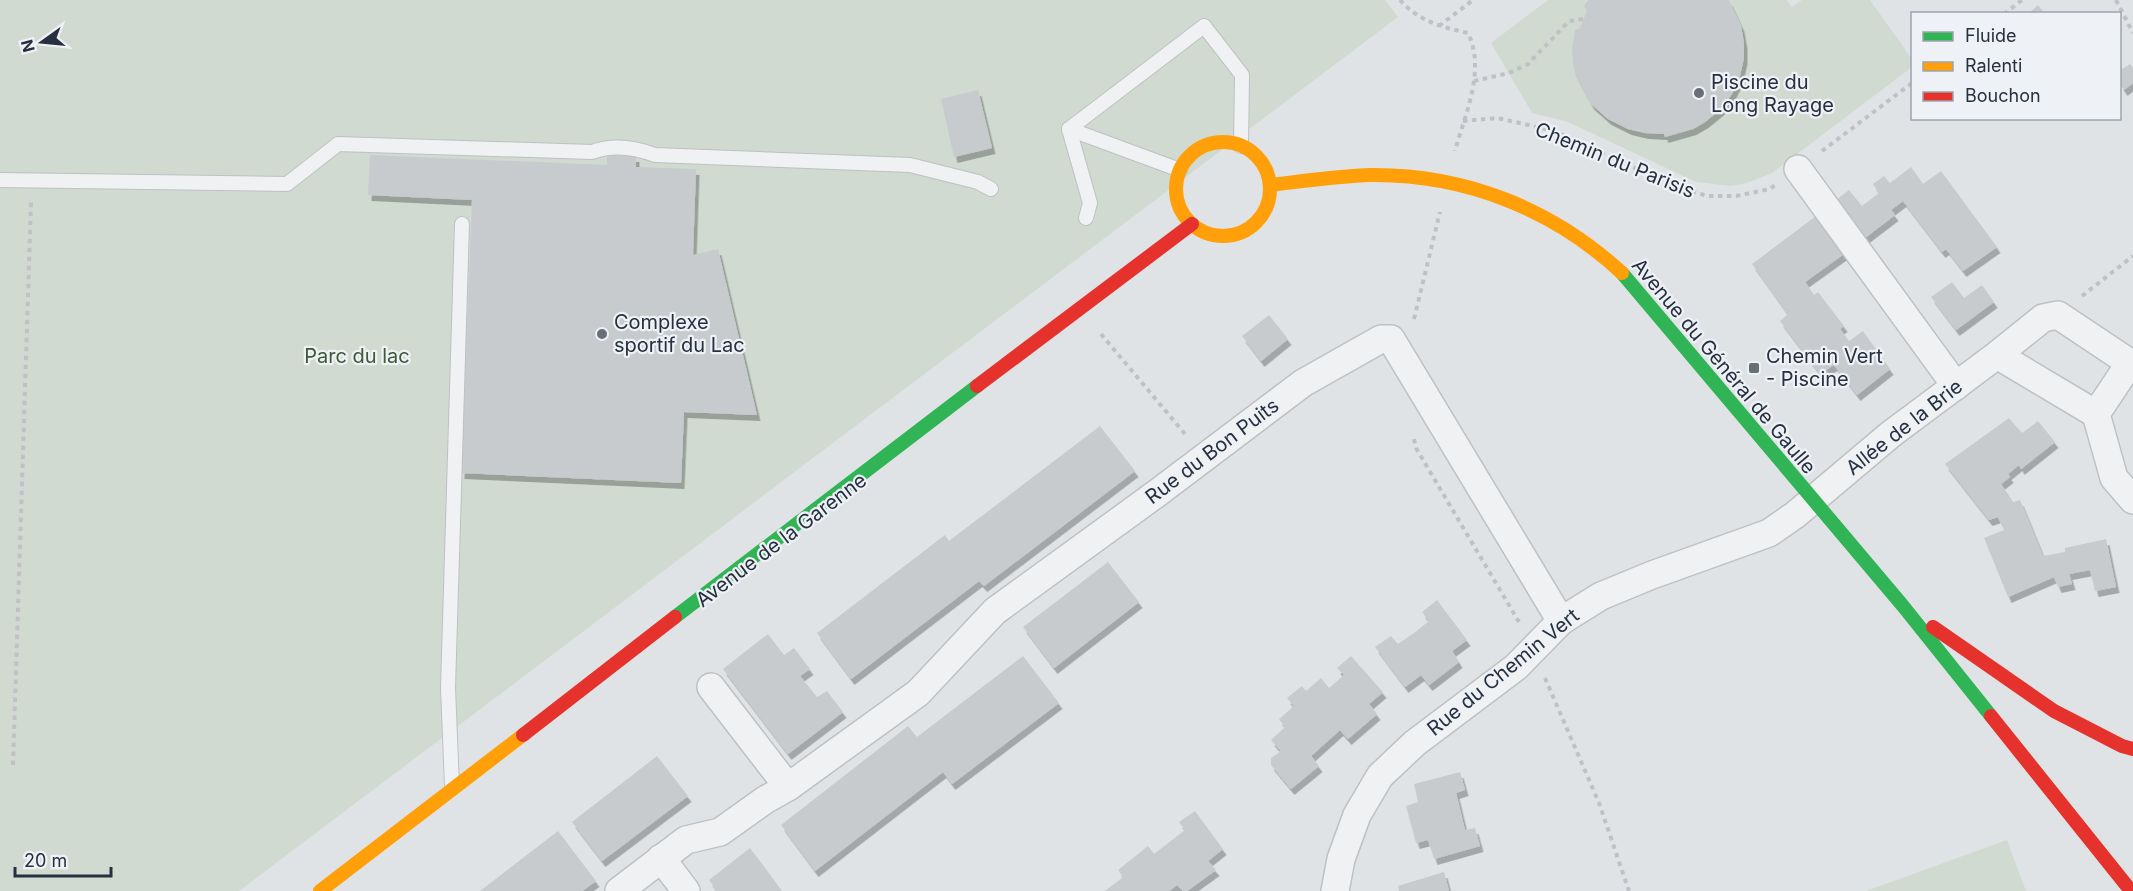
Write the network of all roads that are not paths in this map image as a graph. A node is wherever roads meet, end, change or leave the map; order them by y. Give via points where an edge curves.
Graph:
1 (1070, 129) junction
2 (1241, 146) junction
3 (1798, 169) road end
4 (1180, 170) junction
5 (0, 180) edge
6 (1270, 185) junction
7 (991, 189) dead end
8 (1086, 218) dead end
9 (462, 224) dead end
10 (1192, 224) junction
11 (1997, 355) junction
12 (1956, 386) junction
13 (2096, 414) junction
14 (1813, 500) junction
15 (2133, 500) edge
16 (1903, 606) junction
17 (1561, 621) junction
18 (711, 687) dead end
19 (2133, 749) edge
20 (788, 787) junction
21 (452, 789) junction
22 (661, 858) junction
23 (320, 891) edge
24 (619, 891) edge
25 (686, 891) edge
26 (1335, 891) edge
27 (2131, 891) edge

1 - 2 lane via 1204,26 1242,75
1 - 4 lane
1 - 8 lane via 1090,203
2 - 4 street via 1227,142 1200,148
2 - 6 street via 1261,162
3 - 12 street
4 - 10 street via 1177,199
5 - 7 lane via 287,184 338,144 592,152 605,147 637,148 655,155 910,165 978,182
6 - 10 street via 1269,201 1262,216 1237,234 1205,233
6 - 14 street, Avenue du Général de Gaulle via 1331,177 1429,178 1467,186 1552,221 1593,248 1627,278
9 - 21 lane via 448,688
10 - 21 street, Avenue de la Garenne
11 - 12 street, Allée de la Brie
11 - 13 street
11 - 13 street, Allée de la Brie via 2043,318 2058,315 2130,363
12 - 14 street, Allée de la Brie
13 - 15 street via 2114,478
14 - 16 street, Avenue du Général de Gaulle
14 - 17 street, Rue du Chemin Vert via 1769,533 1652,574 1601,596
16 - 19 street, Avenue du Général de Gaulle via 2054,711
16 - 27 street, Avenue du Général de Gaulle
17 - 20 street, Rue du Bon Puits via 1390,339 1381,339 1303,383 995,611 918,693
17 - 26 street, Rue du Chemin Vert via 1516,667 1415,743 1380,776 1357,815 1341,859
18 - 20 street
20 - 22 street, Rue du Bon Puits via 720,832 686,840
21 - 23 street, Avenue de la Garenne
22 - 24 street, Rue du Bon Puits
22 - 25 street

